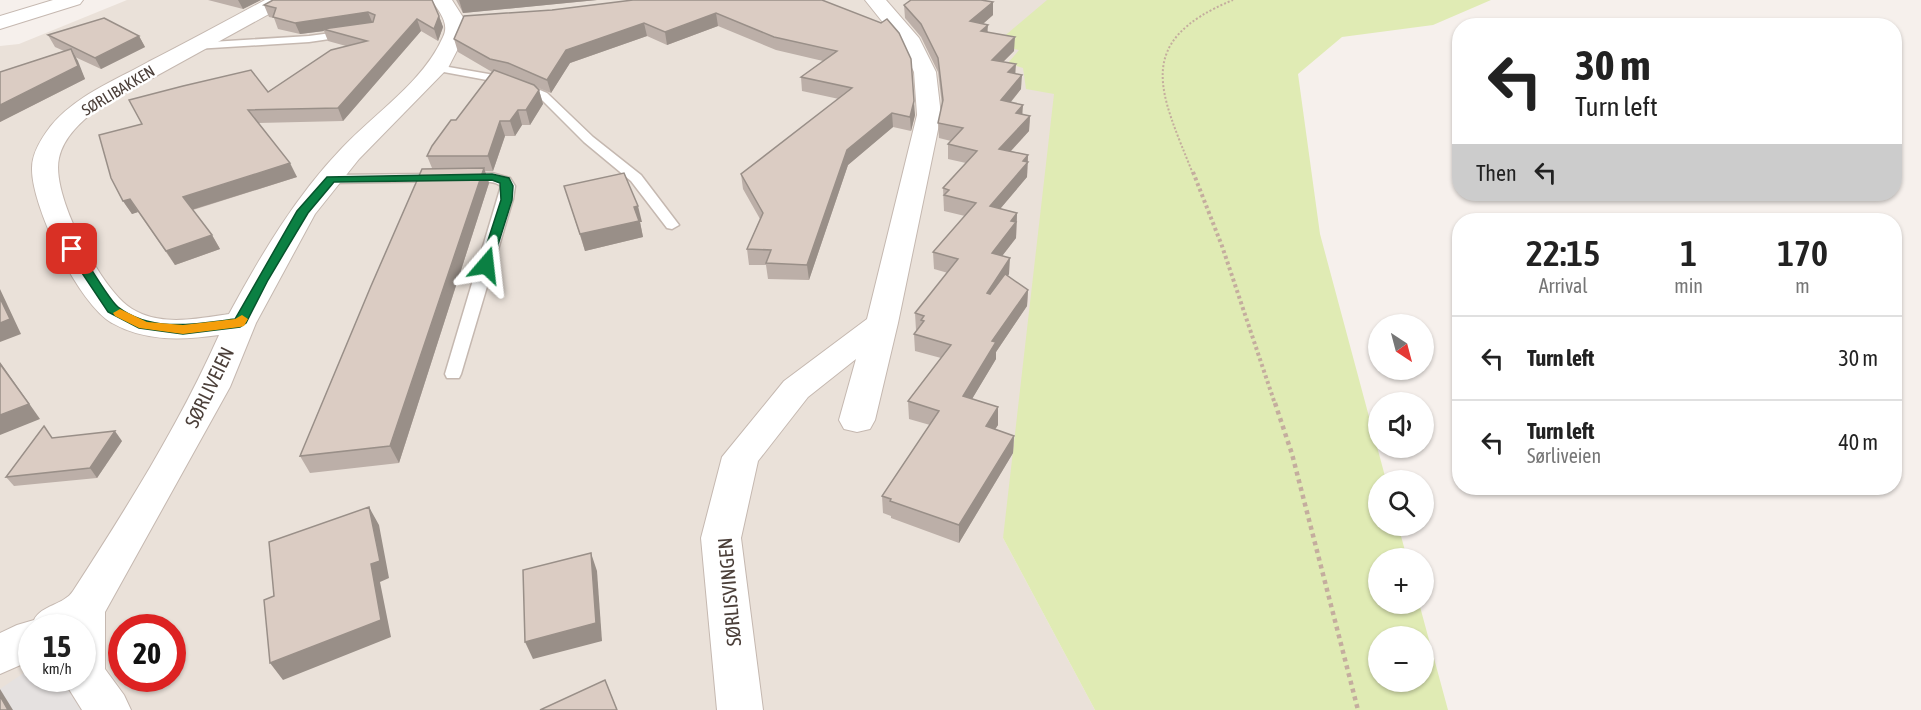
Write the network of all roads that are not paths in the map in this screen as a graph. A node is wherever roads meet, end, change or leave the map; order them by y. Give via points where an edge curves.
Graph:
1 (73, 0) edge
2 (280, 0) edge
3 (875, 0) edge
4 (457, 14) edge
5 (0, 23) edge
6 (353, 32) edge
7 (195, 46) junction
8 (437, 68) junction
9 (331, 179) junction
10 (672, 225) dead end
11 (240, 323) junction
12 (882, 323) junction
13 (453, 374) dead end
14 (857, 420) dead end
15 (71, 614) edge
16 (18, 645) edge
17 (0, 655) edge
18 (96, 692) edge
19 (108, 710) edge
20 (740, 710) edge

1 - 5 street
2 - 7 street, SØRLIBAKKEN
3 - 12 street via 911,43 925,72 929,115
4 - 8 street, SØRLIVEIEN via 455,35
6 - 7 lane via 298,40
7 - 11 street, SØRLIBAKKEN via 90,103 65,124 51,146 45,168 64,234 112,309 144,325 183,330
8 - 9 street, SØRLIVEIEN via 350,154
8 - 10 lane via 503,80 542,94 643,186 661,216
9 - 11 street, SØRLIVEIEN via 303,211
9 - 13 lane via 492,177 505,181 506,200
11 - 15 street, SØRLIVEIEN via 213,387 114,562
12 - 14 street
12 - 20 street, SØRLISVINGEN via 796,389 740,457 721,538
16 - 17 street
18 - 19 street, SØRLIVEIEN

